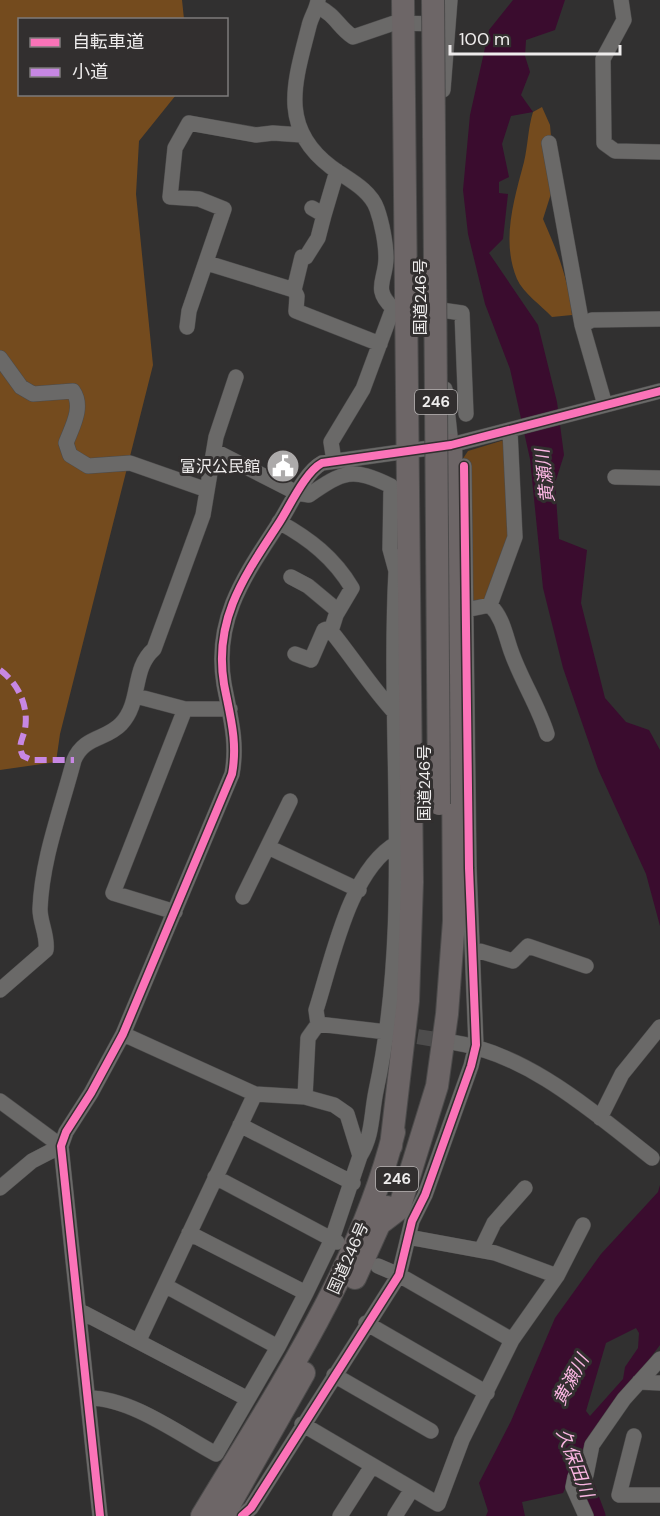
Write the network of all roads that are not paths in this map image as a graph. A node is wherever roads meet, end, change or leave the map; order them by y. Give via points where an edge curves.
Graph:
1 (394, 0) edge
2 (417, 0) edge
3 (433, 0) edge
4 (450, 0) edge
5 (621, 0) edge
6 (318, 3) edge
7 (400, 15) edge
8 (450, 24) junction
9 (302, 135) junction
10 (549, 143) dead end
11 (660, 152) edge
12 (337, 171) junction
13 (207, 262) junction
14 (294, 290) junction
15 (399, 307) junction
16 (437, 309) junction
17 (660, 319) edge
18 (582, 325) junction
19 (187, 327) dead end
20 (380, 344) junction
21 (0, 358) edge
22 (236, 377) dead end
23 (660, 391) edge
24 (603, 405) junction
25 (466, 414) dead end
26 (513, 429) junction
27 (451, 445) junction
28 (215, 451) junction
29 (407, 453) junction
30 (334, 461) junction
31 (464, 466) dead end
32 (615, 477) dead end
33 (660, 478) edge
34 (207, 490) junction
35 (297, 493) junction
36 (279, 522) junction
37 (291, 577) dead end
38 (490, 605) junction
39 (338, 611) junction
40 (458, 612) junction
41 (332, 627) junction
42 (295, 654) dead end
43 (136, 696) junction
44 (185, 709) junction
45 (230, 709) junction
46 (394, 713) junction
47 (547, 734) dead end
48 (290, 801) dead end
49 (431, 804) junction
50 (396, 843) junction
51 (268, 847) junction
52 (358, 890) junction
53 (243, 897) dead end
54 (176, 912) junction
55 (474, 949) junction
56 (586, 966) dead end
57 (0, 990) edge
58 (318, 1024) junction
59 (660, 1027) edge
60 (391, 1032) junction
61 (123, 1034) junction
62 (451, 1041) tunnel mouth
63 (476, 1045) junction
64 (255, 1094) junction
65 (305, 1097) junction
66 (0, 1101) edge
67 (600, 1118) junction
68 (240, 1125) junction
69 (61, 1146) junction
70 (390, 1146) junction
71 (360, 1156) junction
72 (652, 1158) dead end
73 (215, 1177) junction
74 (353, 1183) junction
75 (0, 1188) edge
76 (525, 1188) dead end
77 (382, 1222) junction
78 (583, 1225) dead end
79 (189, 1233) junction
80 (408, 1237) junction
81 (334, 1241) junction
82 (481, 1250) junction
83 (378, 1266) dead end
84 (399, 1275) junction
85 (557, 1276) junction
86 (166, 1286) junction
87 (306, 1293) junction
88 (80, 1311) junction
89 (366, 1323) junction
90 (139, 1340) junction
91 (512, 1340) junction
92 (278, 1347) junction
93 (660, 1359) edge
94 (334, 1375) junction
95 (639, 1382) junction
96 (660, 1383) edge
97 (487, 1393) junction
98 (89, 1398) junction
99 (248, 1399) junction
100 (302, 1424) junction
101 (431, 1431) dead end
102 (634, 1436) dead end
103 (372, 1466) junction
104 (412, 1489) junction
105 (660, 1495) edge
106 (100, 1516) edge
107 (202, 1516) edge
108 (223, 1516) edge
109 (242, 1516) edge
110 (340, 1516) edge
111 (395, 1516) edge
112 (586, 1516) edge

1 - 7 street
2 - 49 highway, 国道246号 / 246
3 - 49 highway, 国道246号 / 246, bridge
4 - 8 street
5 - 11 street via 624,20 603,59 604,143 615,151
6 - 7 street via 353,37
6 - 9 street via 310,22 295,95 294,114
7 - 8 street
7 - 15 highway
8 - 16 street via 434,181
9 - 12 street
9 - 13 street via 256,135 189,123 176,148 170,197 199,199 224,209
10 - 18 street
12 - 14 street via 318,211 318,238 306,257 302,256
12 - 15 street via 371,196 378,210 386,260 380,282 384,300
13 - 14 street
13 - 19 street
14 - 20 street via 296,311
15 - 16 street
15 - 20 street
15 - 29 highway
16 - 25 street via 462,313
16 - 27 street
17 - 18 street via 592,320
18 - 24 street
20 - 30 street via 363,389 331,441
21 - 34 street via 21,387 33,394 73,392 77,397 77,415 66,443 70,455 88,466 130,463
22 - 28 street
23 - 24 street
24 - 26 street
26 - 27 street
26 - 38 street via 515,537
27 - 29 street
27 - 40 highway
28 - 34 street
28 - 35 street
29 - 30 street
29 - 70 highway via 412,882 408,1001
30 - 35 street via 318,465
31 - 40 street
32 - 33 street
34 - 43 street via 203,515 154,649 145,657 134,686
35 - 36 street
35 - 46 street via 309,495 333,479 363,473 390,486 390,549 396,571
36 - 39 street via 317,545 343,573 352,588
36 - 45 street via 245,573 229,613 222,662
37 - 39 street
38 - 40 street
38 - 47 street via 500,614 511,652
39 - 41 street
40 - 55 street
40 - 77 highway via 454,921 447,1014 437,1086 399,1209
41 - 42 street via 324,630 311,660
41 - 46 street via 331,631 370,686
43 - 44 street
43 - 57 street via 121,724 79,749 45,857 40,912 46,950
44 - 45 street
44 - 54 street via 113,893
45 - 54 street via 236,744 232,774
46 - 50 street
48 - 51 street
49 - 70 highway, 国道246号 / 246 via 418,1001 406,1081
49 - 77 highway, 国道246号 / 246 via 435,1002 411,1134
50 - 52 street via 385,850
50 - 60 street
51 - 52 street
51 - 53 street
52 - 58 street via 316,1010
54 - 61 street
55 - 56 street via 513,961 528,946
55 - 63 street
58 - 60 street
58 - 65 street via 308,1038
59 - 67 street via 622,1074
60 - 71 street via 369,1141
61 - 64 street
61 - 69 street
62 - 63 street
63 - 67 street via 543,1078
63 - 80 street
64 - 65 street
64 - 68 street
65 - 71 street via 334,1105 347,1114
66 - 69 street
67 - 72 street
68 - 73 street
68 - 74 street
69 - 75 street via 32,1161
69 - 88 street
70 - 107 highway, 国道246号 / 246 via 369,1210 328,1301
71 - 74 street
73 - 79 street
73 - 81 street
74 - 81 street
76 - 82 street via 494,1223
77 - 108 highway, 国道246号 / 246 via 337,1315
78 - 85 street
79 - 86 street
79 - 87 street
80 - 82 street
80 - 84 street
81 - 87 street
82 - 85 street
83 - 84 street
84 - 89 street
84 - 91 street
85 - 91 street
86 - 90 street
86 - 92 street
87 - 92 street
88 - 90 street
88 - 98 street
89 - 94 street
89 - 97 street
90 - 99 street
91 - 97 street
92 - 99 street
93 - 95 street
94 - 100 street
94 - 101 street
95 - 96 street
95 - 112 street via 592,1445 573,1487
97 - 104 street via 462,1440 438,1504
98 - 99 street via 124,1404 216,1454
98 - 106 street
100 - 103 street
100 - 109 street via 251,1508
102 - 105 street via 619,1495
103 - 104 street
103 - 110 street
104 - 111 street

